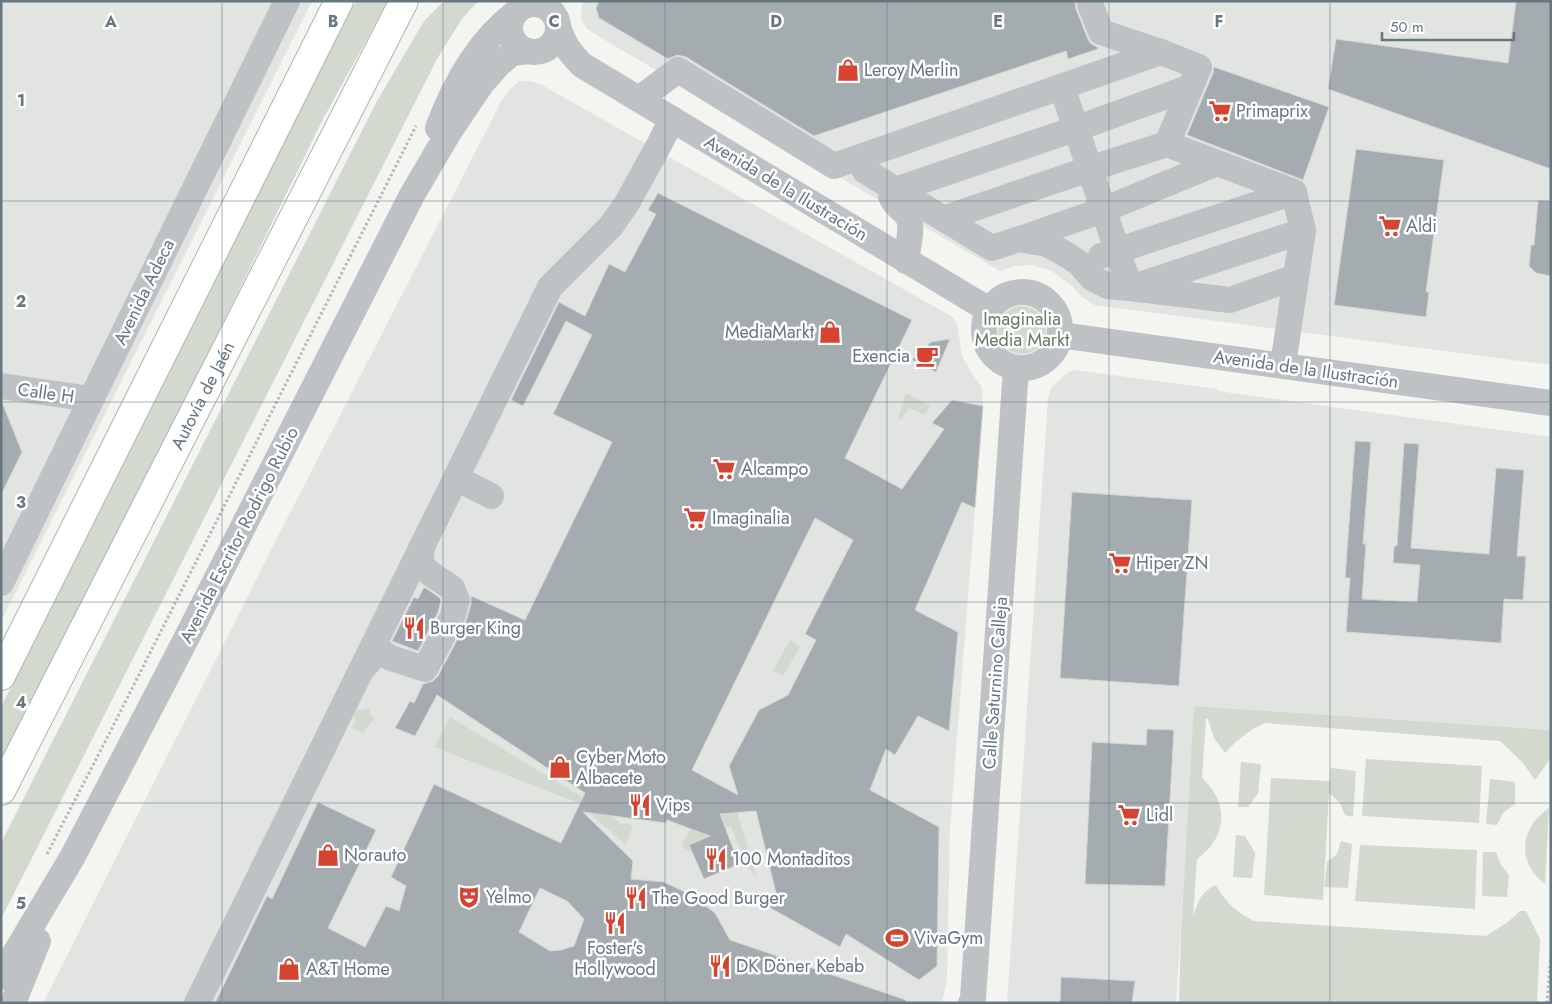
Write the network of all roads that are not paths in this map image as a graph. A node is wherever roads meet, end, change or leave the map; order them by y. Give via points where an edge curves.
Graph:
1 (287, 1) edge
2 (339, 1) edge
3 (404, 1) edge
4 (420, 1) edge
5 (1090, 1) edge
6 (514, 14) junction
7 (558, 16) edge
8 (386, 35) junction
9 (532, 51) junction
10 (1161, 52) junction
11 (582, 65) junction
12 (1062, 87) junction
13 (1191, 87) junction
14 (639, 99) junction
15 (672, 119) junction
16 (1076, 129) junction
17 (1167, 144) junction
18 (858, 158) junction
19 (1217, 163) junction
20 (1089, 169) junction
21 (895, 190) junction
22 (1294, 192) junction
23 (412, 195) junction
24 (1103, 210) junction
25 (949, 222) junction
26 (1304, 231) junction
27 (1019, 239) junction
28 (1117, 250) junction
29 (906, 261) junction
30 (1079, 264) junction
31 (1296, 277) junction
32 (1130, 288) junction
33 (989, 310) junction
34 (1060, 335) junction
35 (1282, 365) junction
36 (1016, 368) junction
37 (1, 386) edge
38 (91, 399) junction
39 (1551, 403) edge
40 (456, 478) junction
41 (491, 496) dead end
42 (422, 547) junction
43 (1, 583) edge
44 (361, 670) junction
45 (1, 676) edge
46 (1, 791) edge
47 (54, 866) junction
48 (1, 977) edge
49 (973, 1001) edge
50 (13, 1003) edge
51 (197, 1003) edge

1 - 38 street, Avenida Adeca
2 - 45 highway
3 - 8 highway, Autovía de Jaén
4 - 8 highway
5 - 10 street via 1101,32
6 - 7 street via 526,5 537,4
6 - 9 street via 510,22 511,35 519,47
6 - 23 street, Avenida Escritor Rodrigo Rubio via 473,56 441,120
7 - 9 street via 554,40 549,46
7 - 11 street, Avenida de la Ilustración via 563,41
8 - 46 highway, Autovía de Jaén
9 - 11 street, Avenida de la Ilustración
9 - 23 street, Avenida Escritor Rodrigo Rubio via 512,53 482,83
10 - 12 street
10 - 13 street via 1199,67
11 - 14 street, Avenida de la Ilustración
12 - 16 street
12 - 18 street
13 - 16 street
13 - 17 street
14 - 15 street, Avenida de la Ilustración
14 - 18 street via 678,70 834,166
15 - 29 street, Avenida de la Ilustración
15 - 40 street via 611,226 550,287
16 - 20 street
16 - 21 street
17 - 19 street
17 - 20 street
18 - 21 street via 865,171
19 - 22 street
19 - 24 street
20 - 24 street
20 - 25 street via 954,215
21 - 25 street
21 - 29 street via 891,196 893,204 907,214 911,223
22 - 26 street
22 - 28 street
23 - 47 street, Avenida Escritor Rodrigo Rubio via 186,639
24 - 27 street
24 - 28 street
25 - 27 street via 992,248
26 - 31 street
26 - 32 street
27 - 30 street via 1047,244
28 - 30 street
28 - 32 street
29 - 33 street, Avenida de la Ilustración
30 - 32 street via 1092,278 1108,286
31 - 32 street via 1230,300
31 - 35 street
33 - 34 street via 999,299 1013,292 1043,297 1057,313
33 - 36 street via 985,320 985,341 997,359
34 - 35 street, Avenida de la Ilustración
34 - 36 street via 1057,346 1040,364
35 - 39 street, Avenida de la Ilustración
36 - 49 street, Calle Saturnino Calleja
37 - 38 street, Calle H
38 - 43 street, Avenida Adeca
40 - 41 street
40 - 42 street
42 - 44 street
42 - 44 street via 420,564 452,588 457,600 452,618 425,669 380,651
44 - 51 street
47 - 48 street, Avenida Escritor Rodrigo Rubio
47 - 50 street, Avenida Escritor Rodrigo Rubio

